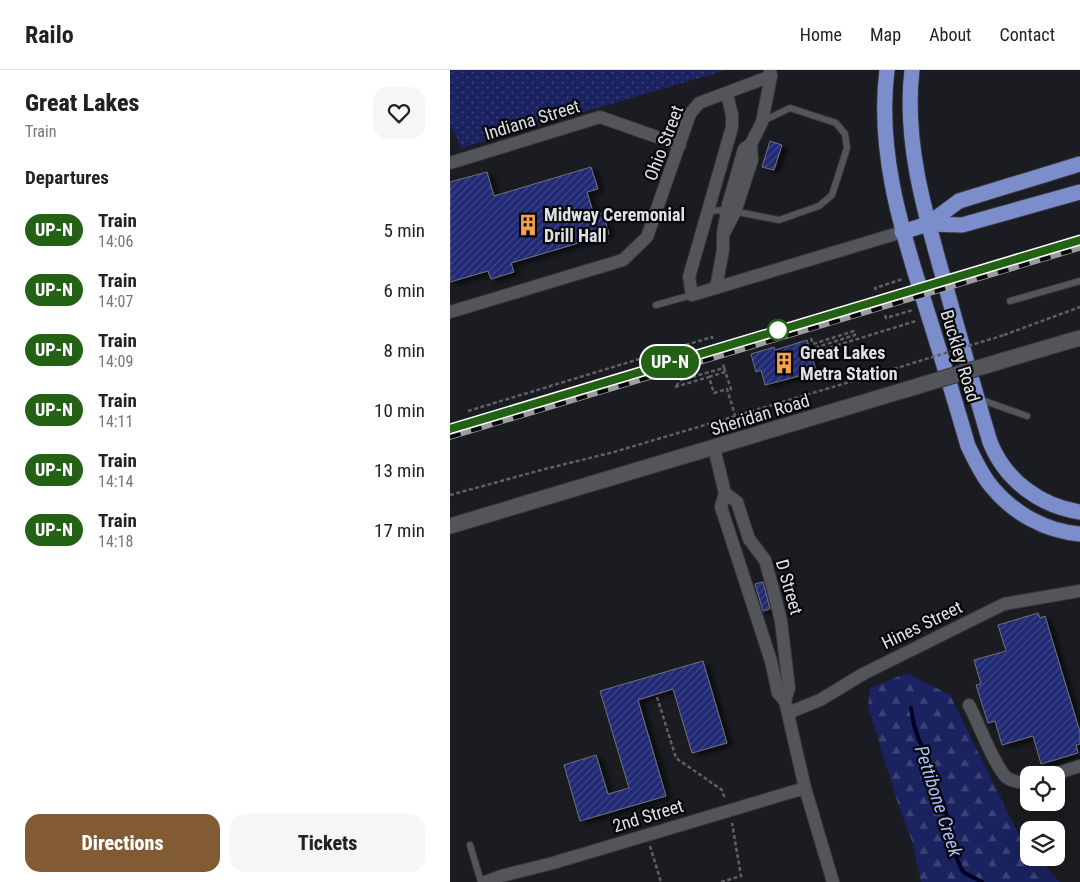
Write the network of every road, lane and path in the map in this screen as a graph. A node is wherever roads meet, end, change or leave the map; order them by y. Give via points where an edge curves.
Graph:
1 (887, 70) edge
2 (912, 70) edge
3 (771, 73) edge
4 (727, 94) junction
5 (762, 122) junction
6 (680, 144) junction
7 (450, 162) edge
8 (1080, 164) edge
9 (1080, 192) edge
10 (708, 211) junction
11 (731, 211) junction
12 (928, 224) junction
13 (902, 232) junction
14 (905, 278) dead end
15 (1080, 281) edge
16 (716, 288) junction
17 (876, 290) dead end
18 (692, 295) junction
19 (1010, 301) dead end
20 (656, 306) dead end
21 (1080, 307) edge
22 (914, 310) dead end
23 (450, 312) edge
24 (885, 315) dead end
25 (918, 321) dead end
26 (812, 338) dead end
27 (1080, 338) edge
28 (712, 339) dead end
29 (725, 372) junction
30 (709, 377) junction
31 (729, 394) junction
32 (978, 399) junction
33 (468, 411) dead end
34 (735, 415) junction
35 (1028, 416) dead end
36 (714, 448) junction
37 (725, 493) junction
38 (450, 495) edge
39 (1080, 512) edge
40 (450, 526) edge
41 (1080, 534) edge
42 (1080, 591) edge
43 (657, 697) dead end
44 (969, 705) dead end
45 (787, 707) junction
46 (1080, 766) edge
47 (1065, 771) edge
48 (1020, 782) edge
49 (805, 788) junction
50 (729, 810) junction
51 (649, 842) dead end
52 (470, 844) dead end
53 (480, 882) edge
54 (485, 882) edge
55 (660, 882) edge
56 (721, 882) edge
57 (833, 882) edge

1 - 13 highway, Buckley Road via 886,140
2 - 12 highway, Buckley Road via 910,90 914,146
3 - 4 street, Ohio Street
3 - 5 street
4 - 6 street, Ohio Street via 706,100 694,108
4 - 10 street via 732,127
5 - 11 street via 751,144 752,160
5 - 11 lane via 790,108 836,123 845,134 847,148 832,195 819,206 779,220
6 - 7 street, Indiana Street via 600,118
6 - 23 street, Ohio Street via 647,237 623,260
8 - 12 highway via 959,201
9 - 12 highway via 962,225
10 - 11 lane
10 - 18 street via 689,277
11 - 16 street via 723,235
12 - 13 highway
12 - 32 highway, Buckley Road
13 - 16 street
13 - 41 highway, Buckley Road via 968,446 980,470 990,486 1012,508 1049,528
14 - 17 path
15 - 19 lane
16 - 18 street
18 - 20 lane
21 - 34 path, bridge via 1004,335
22 - 24 path via 886,318
25 - 26 path via 816,352 814,348 855,336 854,331 813,344
27 - 36 main road, Sheridan Road, bridge
28 - 33 path
29 - 30 path
29 - 30 path via 723,366 681,380 675,387
29 - 31 path via 731,389
30 - 31 path via 714,393 728,389
31 - 34 path
32 - 35 lane
32 - 39 highway, Buckley Road via 995,453 1013,477 1044,501
34 - 38 path via 614,452
36 - 37 street, D Street
36 - 40 main road, Sheridan Road
37 - 45 street, D Street via 721,506 778,693
37 - 45 street, D Street via 737,502 746,532 765,560 781,621 789,688
42 - 45 street, Hines Street via 1004,604 863,674 807,706
43 - 50 path via 676,758 722,790
44 - 48 street via 995,761 1007,778
45 - 49 street, D Street
46 - 47 street
49 - 50 street, 2nd Street
49 - 57 street, D Street
50 - 54 street, 2nd Street
50 - 56 path via 741,876
51 - 55 path
52 - 53 lane

